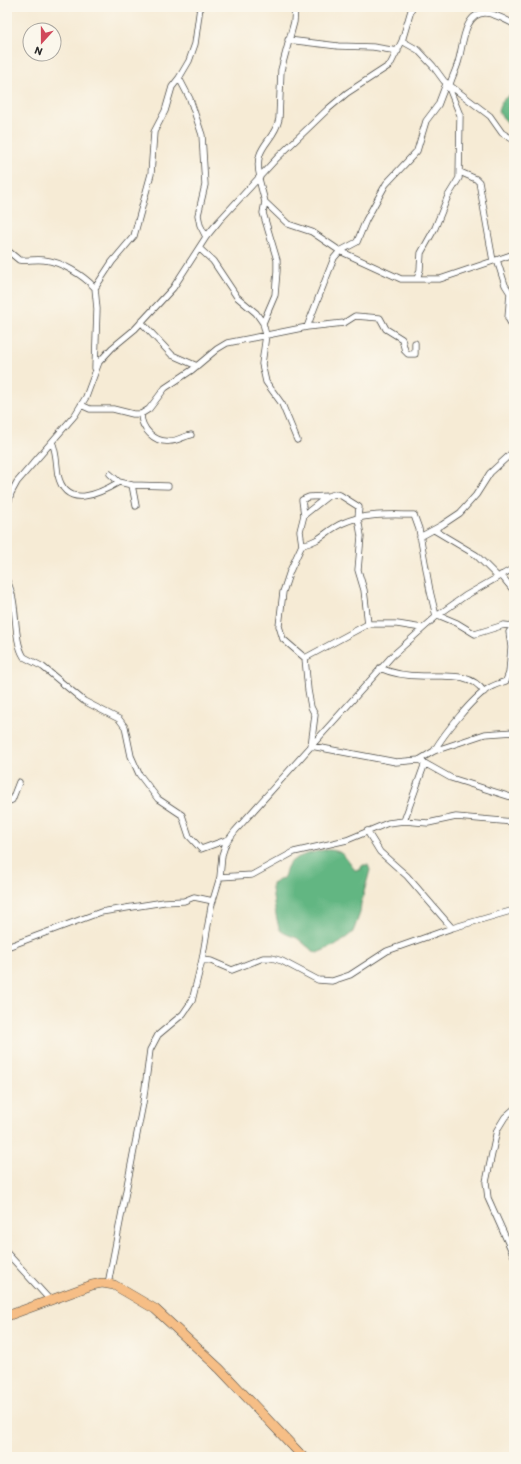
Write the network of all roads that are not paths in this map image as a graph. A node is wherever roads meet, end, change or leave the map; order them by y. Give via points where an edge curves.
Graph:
1 (200, 7) edge
2 (295, 7) edge
3 (412, 7) edge
4 (514, 24) edge
5 (288, 40) junction
6 (402, 41) junction
7 (398, 51) junction
8 (179, 78) junction
9 (448, 85) junction
10 (514, 140) edge
11 (460, 172) junction
12 (259, 178) junction
13 (265, 202) junction
14 (206, 237) junction
15 (199, 248) junction
16 (7, 250) edge
17 (340, 251) junction
18 (514, 254) edge
19 (495, 260) junction
20 (417, 279) junction
21 (95, 288) junction
22 (141, 322) junction
23 (263, 323) junction
24 (307, 327) junction
25 (514, 329) edge
26 (266, 335) junction
27 (415, 343) dead end
28 (197, 366) junction
29 (95, 370) junction
30 (81, 405) junction
31 (141, 414) junction
32 (191, 435) dead end
33 (297, 440) dead end
34 (52, 442) junction
35 (514, 451) edge
36 (110, 474) dead end
37 (119, 482) junction
38 (132, 485) junction
39 (168, 486) dead end
40 (328, 496) junction
41 (136, 506) dead end
42 (7, 507) edge
43 (304, 515) junction
44 (358, 518) junction
45 (434, 530) junction
46 (420, 536) junction
47 (302, 545) junction
48 (514, 568) edge
49 (500, 576) junction
50 (7, 581) edge
51 (514, 591) edge
52 (437, 615) junction
53 (368, 624) junction
54 (513, 625) edge
55 (422, 628) junction
56 (305, 658) junction
57 (380, 668) junction
58 (514, 680) edge
59 (506, 681) junction
60 (484, 692) junction
61 (514, 732) edge
62 (311, 746) junction
63 (434, 751) junction
64 (422, 761) junction
65 (19, 782) dead end
66 (514, 798) edge
67 (7, 802) edge
68 (404, 821) junction
69 (514, 822) edge
70 (367, 831) junction
71 (229, 839) junction
72 (220, 876) junction
73 (213, 901) junction
74 (514, 910) edge
75 (452, 928) junction
76 (7, 947) edge
77 (202, 960) junction
78 (514, 1109) edge
79 (7, 1253) edge
80 (514, 1256) edge
81 (108, 1284) junction
82 (50, 1300) junction
83 (7, 1316) edge
84 (303, 1457) edge

1 - 8 street via 196,44
2 - 5 street via 294,22
3 - 6 street
4 - 9 street via 487,13 474,18 464,34 459,60
5 - 7 street via 338,46 373,46
5 - 12 street via 281,75 279,119 277,127 261,152
6 - 7 street
6 - 9 street via 418,50
7 - 12 street via 387,68 328,108
8 - 14 street via 202,130 205,185 198,215
8 - 21 street via 172,87 165,111 154,132 151,174 134,236
9 - 10 street via 490,116 502,133
9 - 11 street via 460,114
9 - 17 street via 426,121 417,151 386,184 357,242
11 - 19 street via 478,182
11 - 20 street via 458,181 448,196 421,253
12 - 13 street
12 - 14 street
13 - 17 street via 288,224 316,234
13 - 23 street via 264,213 277,260 277,270 275,295
14 - 15 street
15 - 22 street via 173,288
15 - 23 street via 211,259 237,297 256,313
16 - 21 street via 19,260 39,259 55,262 78,274
17 - 20 street via 394,276
17 - 24 street via 334,258
18 - 19 street
19 - 20 street via 440,279
19 - 25 street via 510,293 508,318
21 - 29 street
22 - 28 street via 172,355
22 - 29 street via 112,348
23 - 26 street
24 - 26 street
24 - 27 street via 344,323 355,316 379,318 386,329 402,338 406,353 415,354
26 - 28 street via 224,344
26 - 33 street via 262,364 266,382 282,404
28 - 31 street via 165,388 149,410
29 - 30 street
30 - 31 street via 90,409 113,409
30 - 34 street
31 - 32 street via 144,428 160,439 170,441
34 - 37 street via 61,483 69,493 91,496
34 - 42 street via 17,482
35 - 45 street via 490,473 460,513
36 - 37 street
37 - 38 street
38 - 39 street
38 - 41 street
40 - 43 street
40 - 43 street via 303,499
40 - 44 street via 340,495 358,506 361,510
43 - 47 street via 300,531
44 - 46 street via 414,515
44 - 47 street via 341,524 320,540
44 - 53 street via 361,528 358,570 364,590
45 - 46 street
45 - 49 street via 476,555
46 - 52 street
47 - 56 street via 285,588 279,626 283,639
48 - 49 street
49 - 51 street
49 - 52 street
50 - 71 street via 13,597 24,657 43,667 84,701 115,716 123,724 135,767 155,796 182,815 187,832 200,849
52 - 54 street via 475,634 504,625
52 - 55 street
53 - 55 street via 397,624
53 - 56 street
54 - 59 street via 509,632 511,647
55 - 57 street
56 - 62 street via 306,683 315,715
57 - 60 street via 412,676 460,677 474,682
57 - 62 street
58 - 59 street
59 - 60 street
60 - 63 street via 446,731
61 - 63 street via 485,734
62 - 64 street via 388,762
62 - 71 street
63 - 64 street
64 - 66 street via 451,778
64 - 68 street
65 - 67 street via 12,800
68 - 69 street via 428,823 456,817
68 - 70 street via 383,824
70 - 72 street via 344,841 294,852 252,875
70 - 75 street via 380,852 407,876
71 - 72 street via 222,855
72 - 73 street
73 - 76 street via 194,897 184,902 164,902 101,912
73 - 77 street
74 - 75 street
75 - 77 street via 383,953 350,975 332,981 318,980 272,958 263,958 232,970
77 - 81 street via 188,1009 158,1035 150,1050 143,1102
78 - 80 street via 497,1130 486,1182 488,1198
79 - 82 street
81 - 82 main road via 92,1285
81 - 84 main road via 137,1297 155,1309 220,1369
82 - 83 main road

